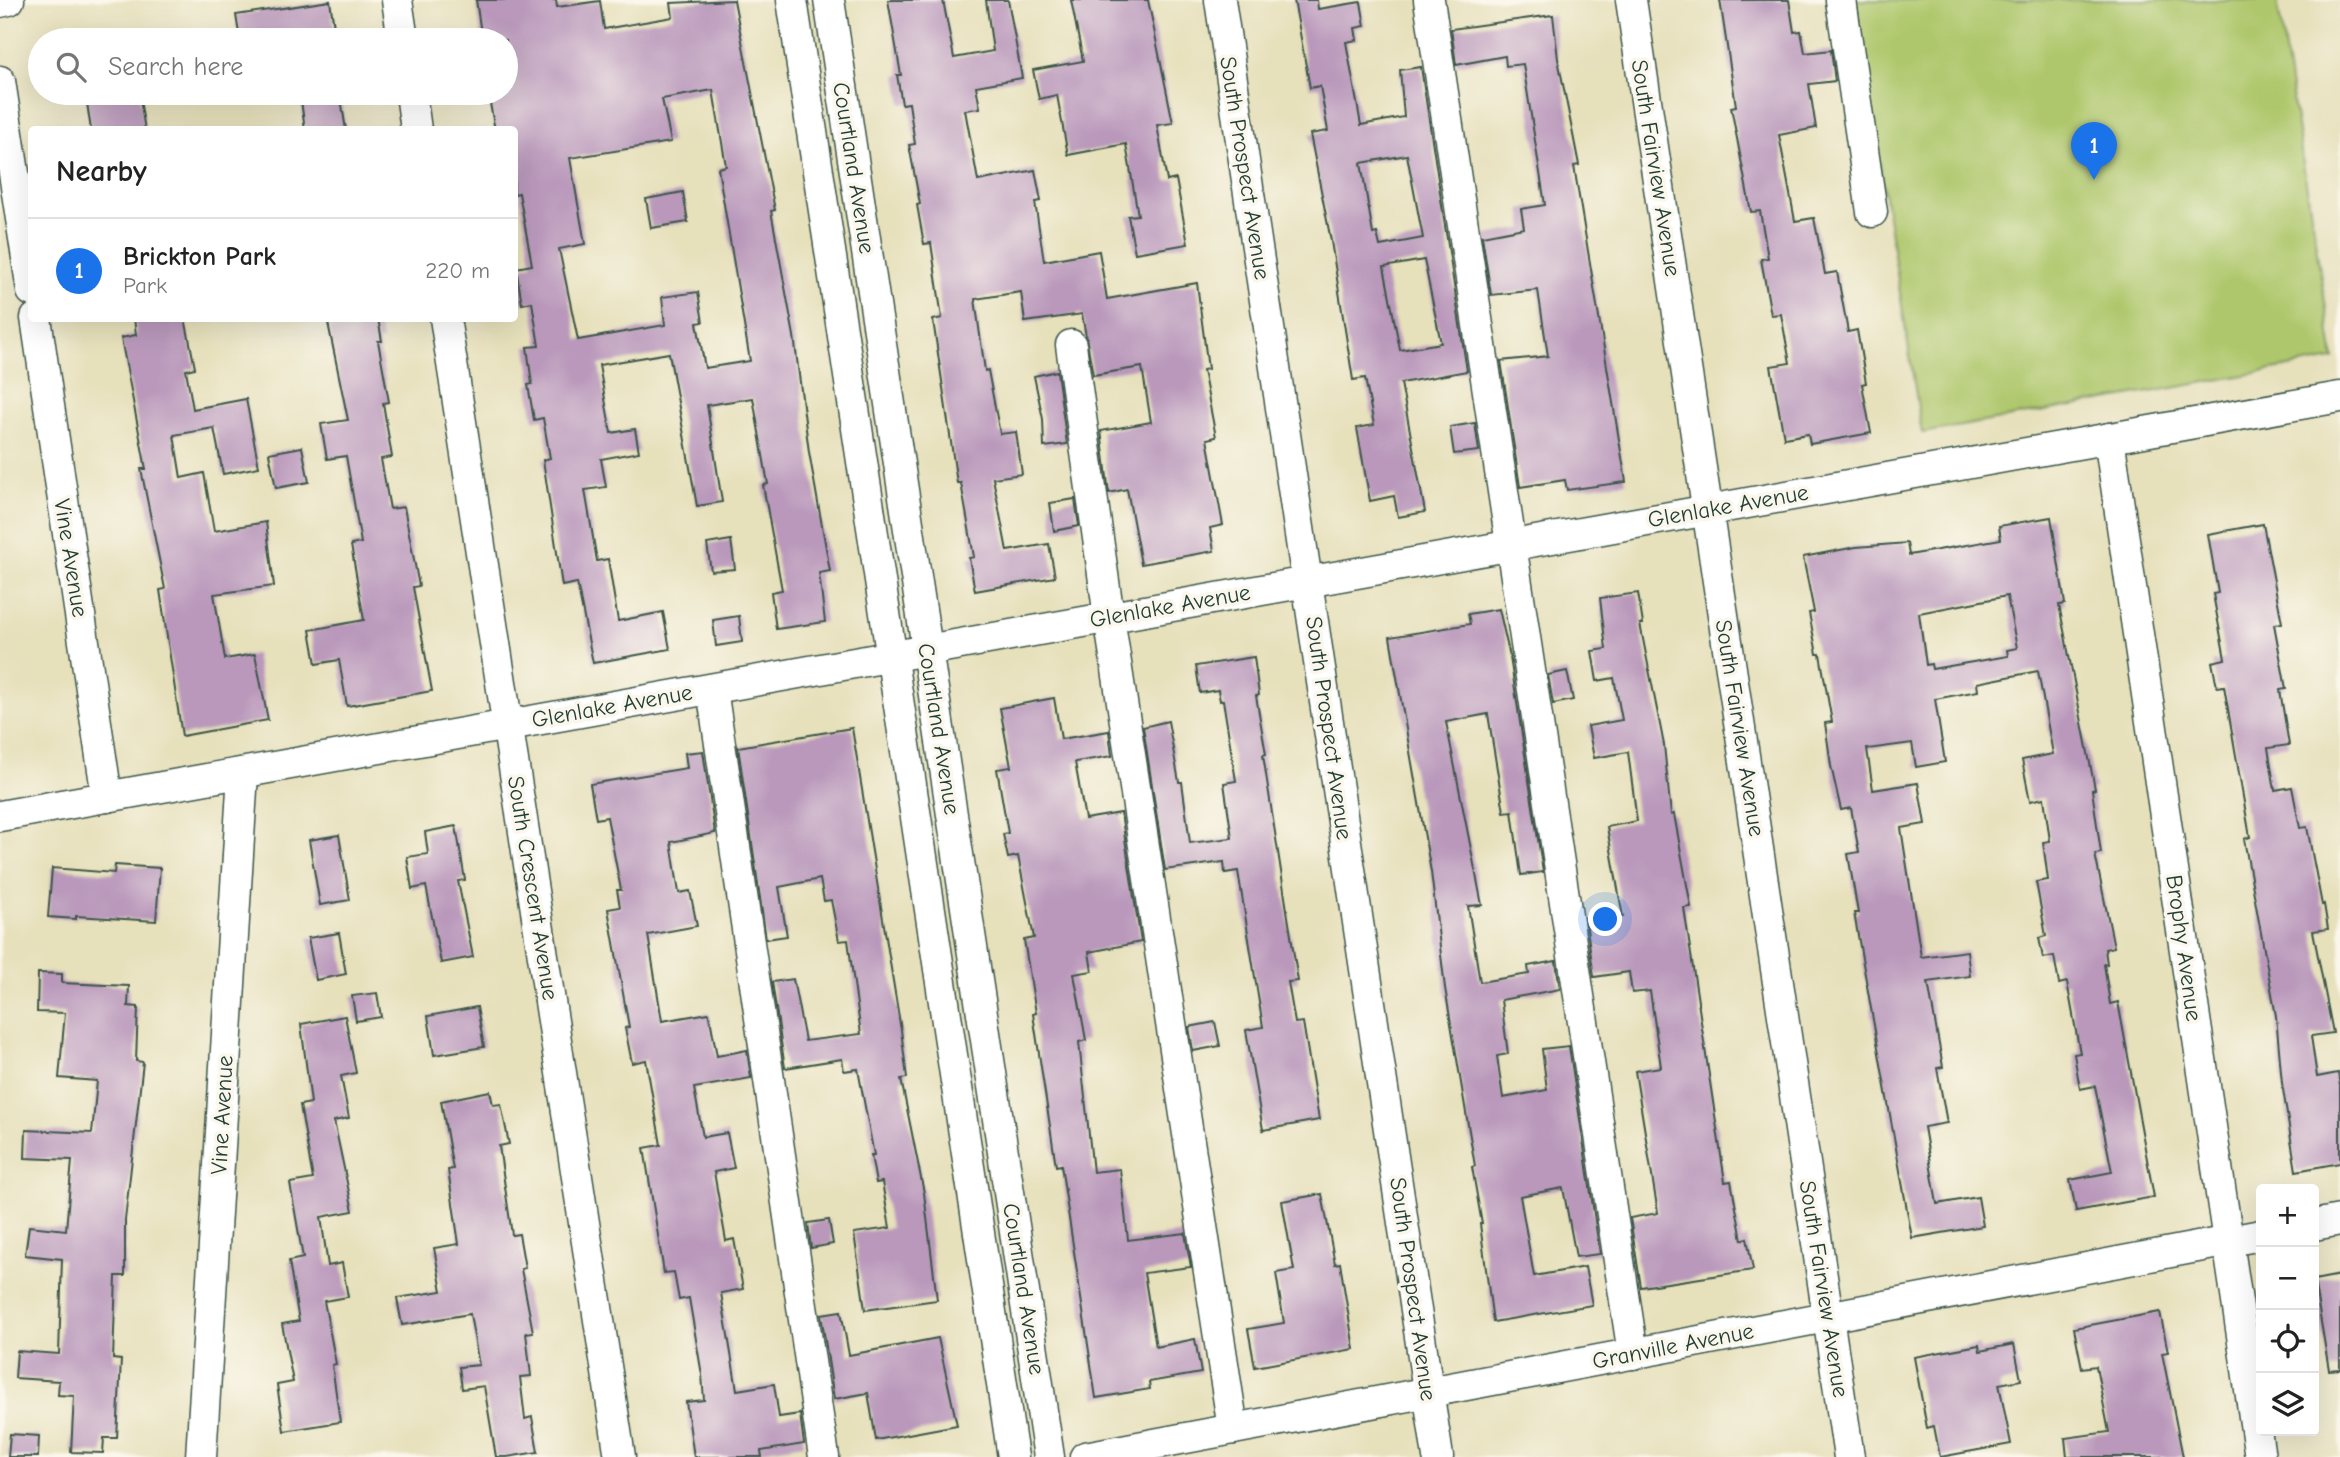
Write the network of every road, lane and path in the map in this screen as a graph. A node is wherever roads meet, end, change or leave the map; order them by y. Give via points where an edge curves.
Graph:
1 (9, 0) edge
2 (397, 0) edge
3 (793, 0) edge
4 (828, 0) edge
5 (1220, 0) edge
6 (1429, 0) edge
7 (1631, 0) edge
8 (1841, 0) edge
9 (0, 2) edge
10 (401, 28) edge
11 (0, 80) edge
12 (413, 105) edge
13 (415, 126) edge
14 (1872, 212) dead end
15 (28, 265) edge
16 (37, 322) edge
17 (446, 322) edge
18 (1071, 345) dead end
19 (2340, 397) edge
20 (2109, 438) junction
21 (1707, 510) junction
22 (1510, 545) junction
23 (1307, 582) junction
24 (1109, 617) junction
25 (927, 650) junction
26 (891, 657) junction
27 (712, 689) junction
28 (508, 725) junction
29 (243, 773) junction
30 (107, 797) junction
31 (0, 816) edge
32 (2340, 1220) edge
33 (2319, 1224) edge
34 (2256, 1236) edge
35 (2228, 1241) junction
36 (1828, 1317) junction
37 (1633, 1354) junction
38 (1429, 1392) junction
39 (1233, 1429) junction
40 (201, 1457) edge
41 (620, 1457) edge
42 (824, 1457) edge
43 (1013, 1457) edge
44 (1049, 1457) edge
45 (1085, 1457) edge
46 (1438, 1457) edge
47 (1849, 1457) edge
48 (2260, 1457) edge

1 - 9 street
2 - 10 street
3 - 26 street, Courtland Avenue
4 - 25 street, Courtland Avenue
5 - 23 street, South Prospect Avenue
6 - 22 street
7 - 21 street, South Fairview Avenue
8 - 14 street
11 - 15 street
12 - 13 street
16 - 30 street, Vine Avenue
17 - 28 street, South Crescent Avenue
18 - 24 street
19 - 20 street, Glenlake Avenue
20 - 21 street, Glenlake Avenue
20 - 35 street, Brophy Avenue
21 - 22 street, Glenlake Avenue
21 - 36 street, South Fairview Avenue
22 - 23 street, Glenlake Avenue
22 - 37 street
23 - 24 street, Glenlake Avenue
23 - 38 street, South Prospect Avenue
24 - 25 street, Glenlake Avenue
24 - 39 street
25 - 26 street, Glenlake Avenue
25 - 44 street, Courtland Avenue
26 - 27 street, Glenlake Avenue
26 - 43 street, Courtland Avenue
27 - 28 street, Glenlake Avenue
27 - 42 street
28 - 29 street, Glenlake Avenue
28 - 41 street, South Crescent Avenue
29 - 30 street, Glenlake Avenue
29 - 40 street, Vine Avenue
30 - 31 street, Glenlake Avenue
32 - 33 street
34 - 35 street, Granville Avenue
35 - 36 street, Granville Avenue
35 - 48 street, Brophy Avenue
36 - 37 street, Granville Avenue
36 - 47 street, South Fairview Avenue
37 - 38 street, Granville Avenue
38 - 39 street, Granville Avenue
38 - 46 street, South Prospect Avenue
39 - 45 street, Granville Avenue

